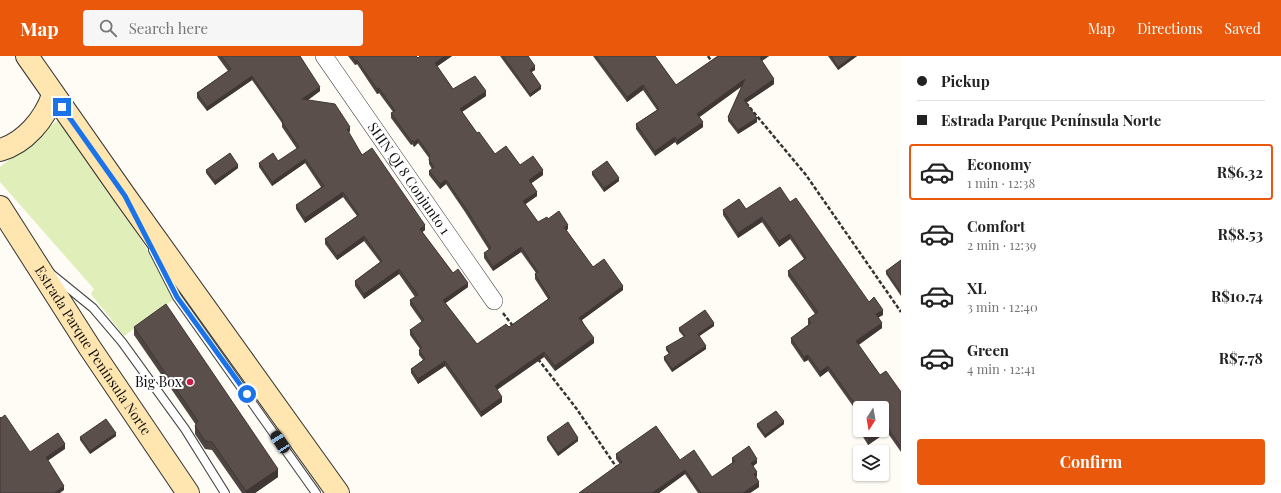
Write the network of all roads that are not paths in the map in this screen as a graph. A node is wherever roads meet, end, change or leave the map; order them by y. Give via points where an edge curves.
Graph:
1 (27, 56) edge
2 (324, 56) edge
3 (53, 94) junction
4 (0, 150) edge
5 (125, 196) junction
6 (0, 207) edge
7 (34, 261) junction
8 (494, 301) road end
9 (188, 493) edge
10 (225, 493) edge
11 (316, 493) edge
12 (338, 493) edge

1 - 3 main road
2 - 8 street, SHIN QI 8 Conjunto 1
3 - 4 main road via 44,118 16,143
3 - 5 main road
5 - 11 lane via 177,297
5 - 12 main road
6 - 7 main road, Estrada Parque Península Norte
7 - 9 main road, Estrada Parque Península Norte
7 - 10 lane via 82,298 107,323 185,429

